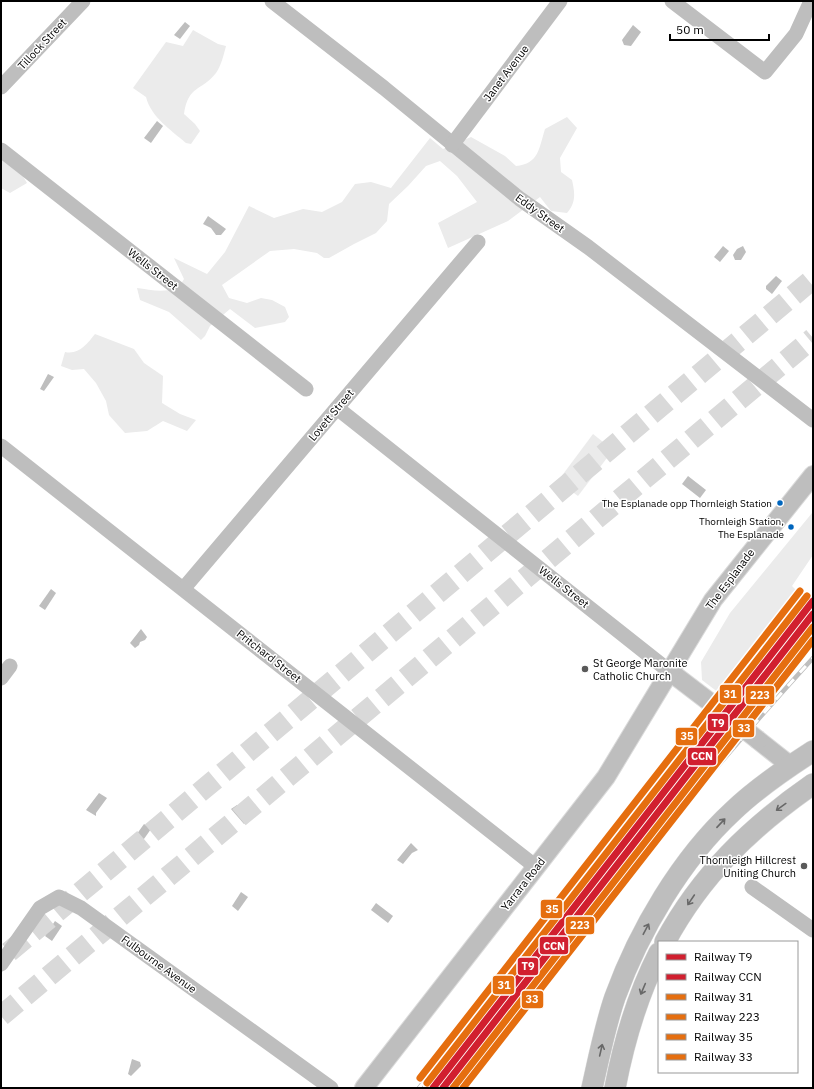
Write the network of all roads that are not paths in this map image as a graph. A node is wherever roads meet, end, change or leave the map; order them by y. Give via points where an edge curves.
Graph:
1 (83, 1) edge
2 (272, 1) edge
3 (560, 1) edge
4 (672, 1) edge
5 (811, 1) edge
6 (1, 87) edge
7 (452, 145) junction
8 (1, 150) edge
9 (478, 242) dead end
10 (306, 388) dead end
11 (337, 408) junction
12 (813, 420) edge
13 (1, 446) edge
14 (813, 474) edge
15 (184, 588) junction
16 (10, 666) dead end
17 (669, 671) junction
18 (1, 678) edge
19 (813, 751) edge
20 (791, 766) junction
21 (813, 769) edge
22 (813, 784) edge
23 (536, 867) junction
24 (752, 887) dead end
25 (813, 930) edge
26 (666, 941) edge
27 (658, 955) edge
28 (1, 964) edge
29 (331, 1088) edge
30 (364, 1088) edge
31 (592, 1088) edge
32 (615, 1088) edge

1 - 6 street, Tillock Street
2 - 7 street, Eddy Street via 384,88
3 - 7 street, Janet Avenue
4 - 5 street via 765,72 796,34
7 - 12 street, Eddy Street
8 - 10 street, Wells Street
9 - 11 street, Lovett Street
11 - 15 street, Lovett Street
11 - 17 street, Wells Street
13 - 15 street, Pritchard Street
14 - 17 main road, The Esplanade via 724,584
15 - 23 street, Pritchard Street
16 - 18 street
17 - 20 main road, Wells Street, bridge
17 - 23 main road, Yarrara Road via 606,777
19 - 20 highway
20 - 21 highway via 799,772
31 -> 20 highway via 615,997 630,958 653,915 696,850 727,817 762,786
22 -> 26 highway via 752,830 717,866 696,893
23 - 30 main road, Yarrara Road
24 - 25 street
27 -> 32 highway via 636,1004
28 - 29 street, Fulbourne Avenue via 40,908 59,897 81,908

